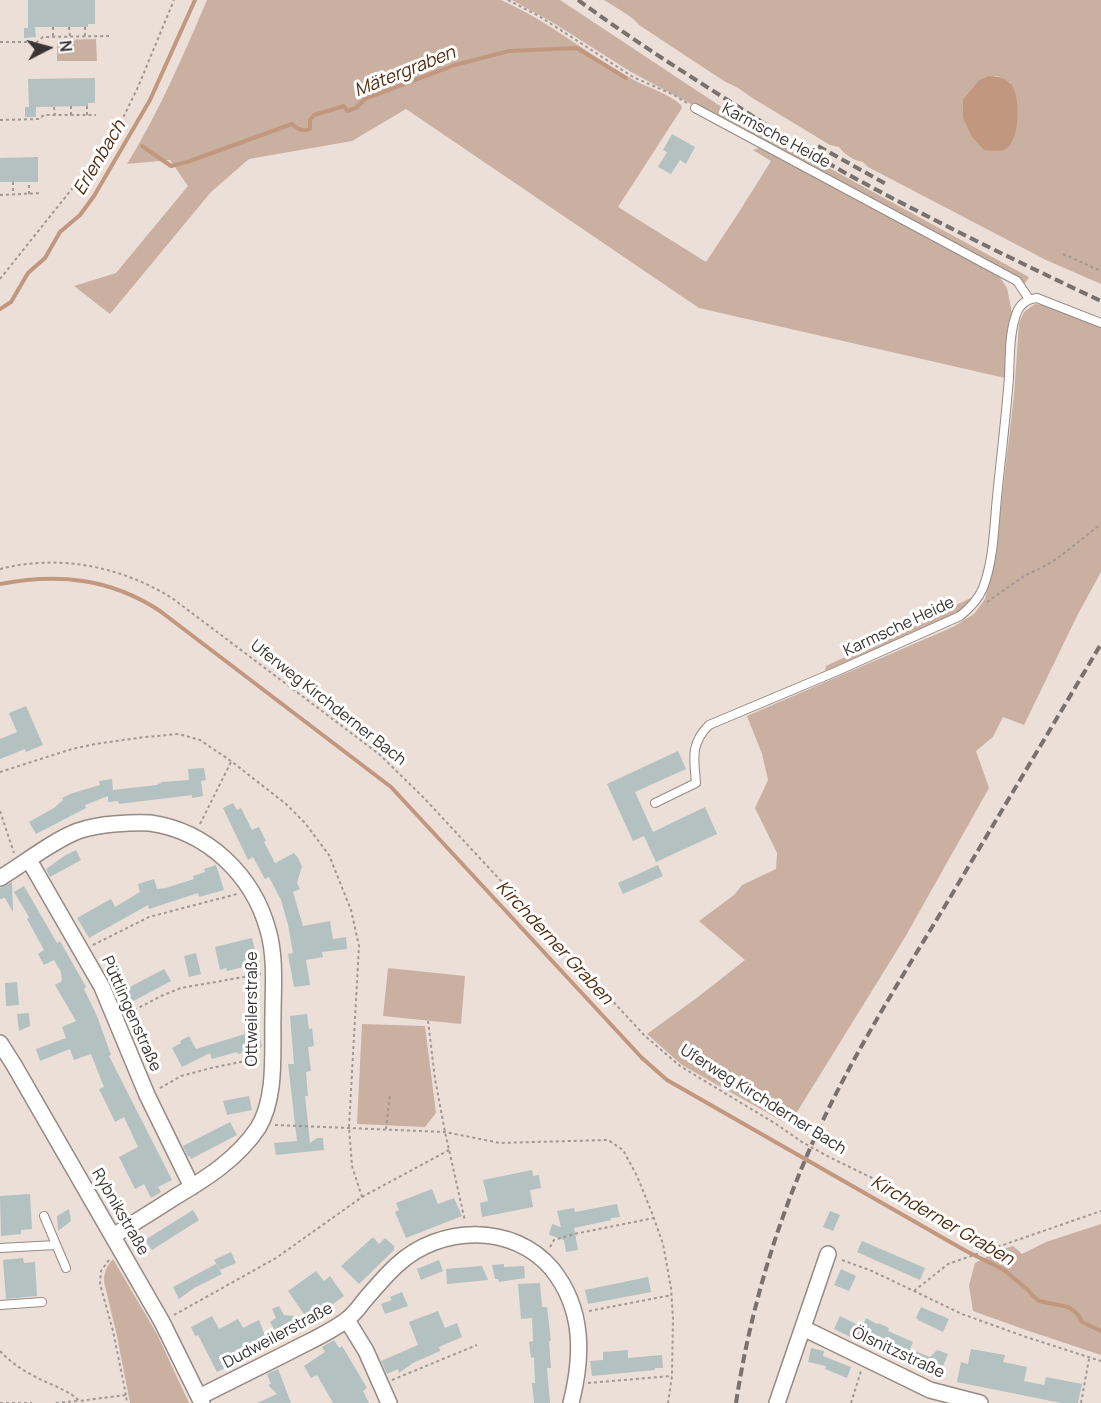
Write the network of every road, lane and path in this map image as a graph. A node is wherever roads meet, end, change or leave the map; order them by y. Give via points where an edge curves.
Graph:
1 (174, 0) edge
2 (508, 0) edge
3 (53, 27) dead end
4 (69, 27) dead end
5 (85, 27) dead end
6 (109, 36) dead end
7 (53, 37) junction
8 (69, 37) junction
9 (85, 37) junction
10 (0, 42) edge
11 (71, 106) dead end
12 (87, 106) dead end
13 (54, 107) dead end
14 (695, 108) joint
15 (55, 115) junction
16 (71, 115) junction
17 (87, 115) junction
18 (96, 115) dead end
19 (0, 120) edge
20 (13, 182) dead end
21 (29, 182) dead end
22 (42, 193) dead end
23 (13, 194) junction
24 (29, 194) junction
25 (0, 195) edge
26 (1063, 254) dead end
27 (1101, 271) edge
28 (0, 272) edge
29 (5, 273) junction
30 (0, 279) edge
31 (1029, 299) junction
32 (1101, 323) edge
33 (1101, 524) edge
34 (0, 569) edge
35 (970, 608) junction
36 (231, 761) junction
37 (0, 772) edge
38 (655, 802) dead end
39 (0, 811) edge
40 (194, 837) junction
41 (24, 863) junction
42 (0, 878) edge
43 (252, 891) junction
44 (82, 951) junction
45 (273, 972) junction
46 (116, 1020) junction
47 (428, 1020) dead end
48 (0, 1043) edge
49 (272, 1056) junction
50 (390, 1094) dead end
51 (147, 1095) junction
52 (260, 1125) junction
53 (350, 1127) junction
54 (386, 1129) junction
55 (445, 1132) junction
56 (449, 1150) junction
57 (192, 1187) junction
58 (362, 1197) junction
59 (1101, 1211) edge
60 (44, 1215) dead end
61 (654, 1218) junction
62 (468, 1234) junction
63 (116, 1241) junction
64 (56, 1245) junction
65 (997, 1247) junction
66 (0, 1248) edge
67 (828, 1254) joint
68 (544, 1260) junction
69 (66, 1268) dead end
70 (914, 1291) junction
71 (672, 1295) junction
72 (42, 1302) dead end
73 (0, 1305) edge
74 (575, 1314) junction
75 (347, 1320) junction
76 (162, 1322) junction
77 (804, 1328) junction
78 (477, 1345) dead end
79 (0, 1351) edge
80 (865, 1357) junction
81 (1089, 1359) junction
82 (1101, 1362) edge
83 (672, 1376) junction
84 (381, 1384) junction
85 (576, 1384) junction
86 (126, 1395) junction
87 (927, 1396) edge
88 (201, 1400) edge
89 (79, 1401) junction
90 (0, 1402) edge
91 (32, 1403) edge
92 (56, 1403) edge
93 (127, 1403) edge
94 (389, 1403) edge
95 (572, 1403) edge
96 (668, 1403) edge
97 (777, 1403) edge
98 (851, 1403) edge
99 (980, 1403) edge
100 (1081, 1403) edge

1 - 29 path via 121,122
2 - 14 path, Karmsche Heide via 633,77
3 - 7 path
4 - 8 path
5 - 9 path
6 - 9 path
7 - 8 path
7 - 10 path via 37,42
8 - 9 path
11 - 16 path
12 - 17 path
13 - 15 path
14 - 31 lane, Karmsche Heide via 1017,281
15 - 16 path
15 - 19 path
16 - 17 path
17 - 18 path
20 - 23 path
21 - 24 path
22 - 24 path
23 - 24 path
23 - 25 path
26 - 27 path
28 - 29 path
29 - 30 path
31 - 32 lane via 1048,301
31 - 35 lane, Karmsche Heide via 1015,316 990,559 983,588
33 - 35 path via 1058,558 990,601
34 - 65 path, Uferweg Kirchderner Bach via 41,562 90,566 122,574 172,598 379,754 645,1036 680,1066 802,1142
35 - 38 lane, Karmsche Heide via 856,663 709,725 695,744 696,783
36 - 37 path via 200,740 178,734 95,744
36 - 40 path
36 - 53 path via 305,823 329,855 351,910 359,946
39 - 41 path
40 - 41 street, Ottweilerstraße via 149,823 98,826 60,840
40 - 43 street, Ottweilerstraße via 231,864
41 - 42 street, Ottweilerstraße
41 - 44 street, Püttlingenstraße
43 - 44 path via 149,917
43 - 45 street, Ottweilerstraße via 269,932
44 - 46 street, Püttlingenstraße
45 - 46 path via 181,988
45 - 49 street, Ottweilerstraße
46 - 51 street, Püttlingenstraße
47 - 55 path
48 - 63 street, Rybnikstraße
49 - 51 path via 181,1076
49 - 52 street, Ottweilerstraße via 271,1090
50 - 54 path
51 - 57 street, Püttlingenstraße
52 - 53 path
52 - 57 street, Ottweilerstraße via 240,1152
53 - 54 path
53 - 58 path via 351,1166
54 - 55 path
55 - 56 path
55 - 61 path via 500,1143 608,1140 623,1150
56 - 58 path
56 - 62 path
57 - 63 street, Ottweilerstraße
58 - 76 path via 276,1258
59 - 65 path
60 - 64 lane
61 - 68 path via 554,1240
61 - 71 path
62 - 68 street, Dudweilerstraße via 515,1242
62 - 75 street, Dudweilerstraße via 421,1247 398,1264
63 - 76 street, Rybnikstraße
63 - 86 path via 101,1271 100,1284
64 - 66 lane
64 - 69 lane
65 - 70 path via 948,1264
67 - 70 path
67 - 77 street
68 - 74 street, Dudweilerstraße via 557,1276
70 - 81 path via 962,1314
71 - 74 path
71 - 83 path
72 - 73 lane
74 - 85 street, Dudweilerstraße via 580,1347
75 - 84 street
75 - 88 street, Dudweilerstraße
76 - 88 street, Rybnikstraße
77 - 80 street, Ölsnitzstraße
77 - 97 street
78 - 84 path
79 - 89 path via 16,1366
80 - 87 street, Ölsnitzstraße
80 - 98 path
81 - 82 path
81 - 100 path
83 - 85 path
83 - 96 path
84 - 94 street
85 - 95 street, Dudweilerstraße
86 - 89 path
86 - 93 path
87 - 99 street, Ölsnitzstraße
89 - 92 path
90 - 91 path

